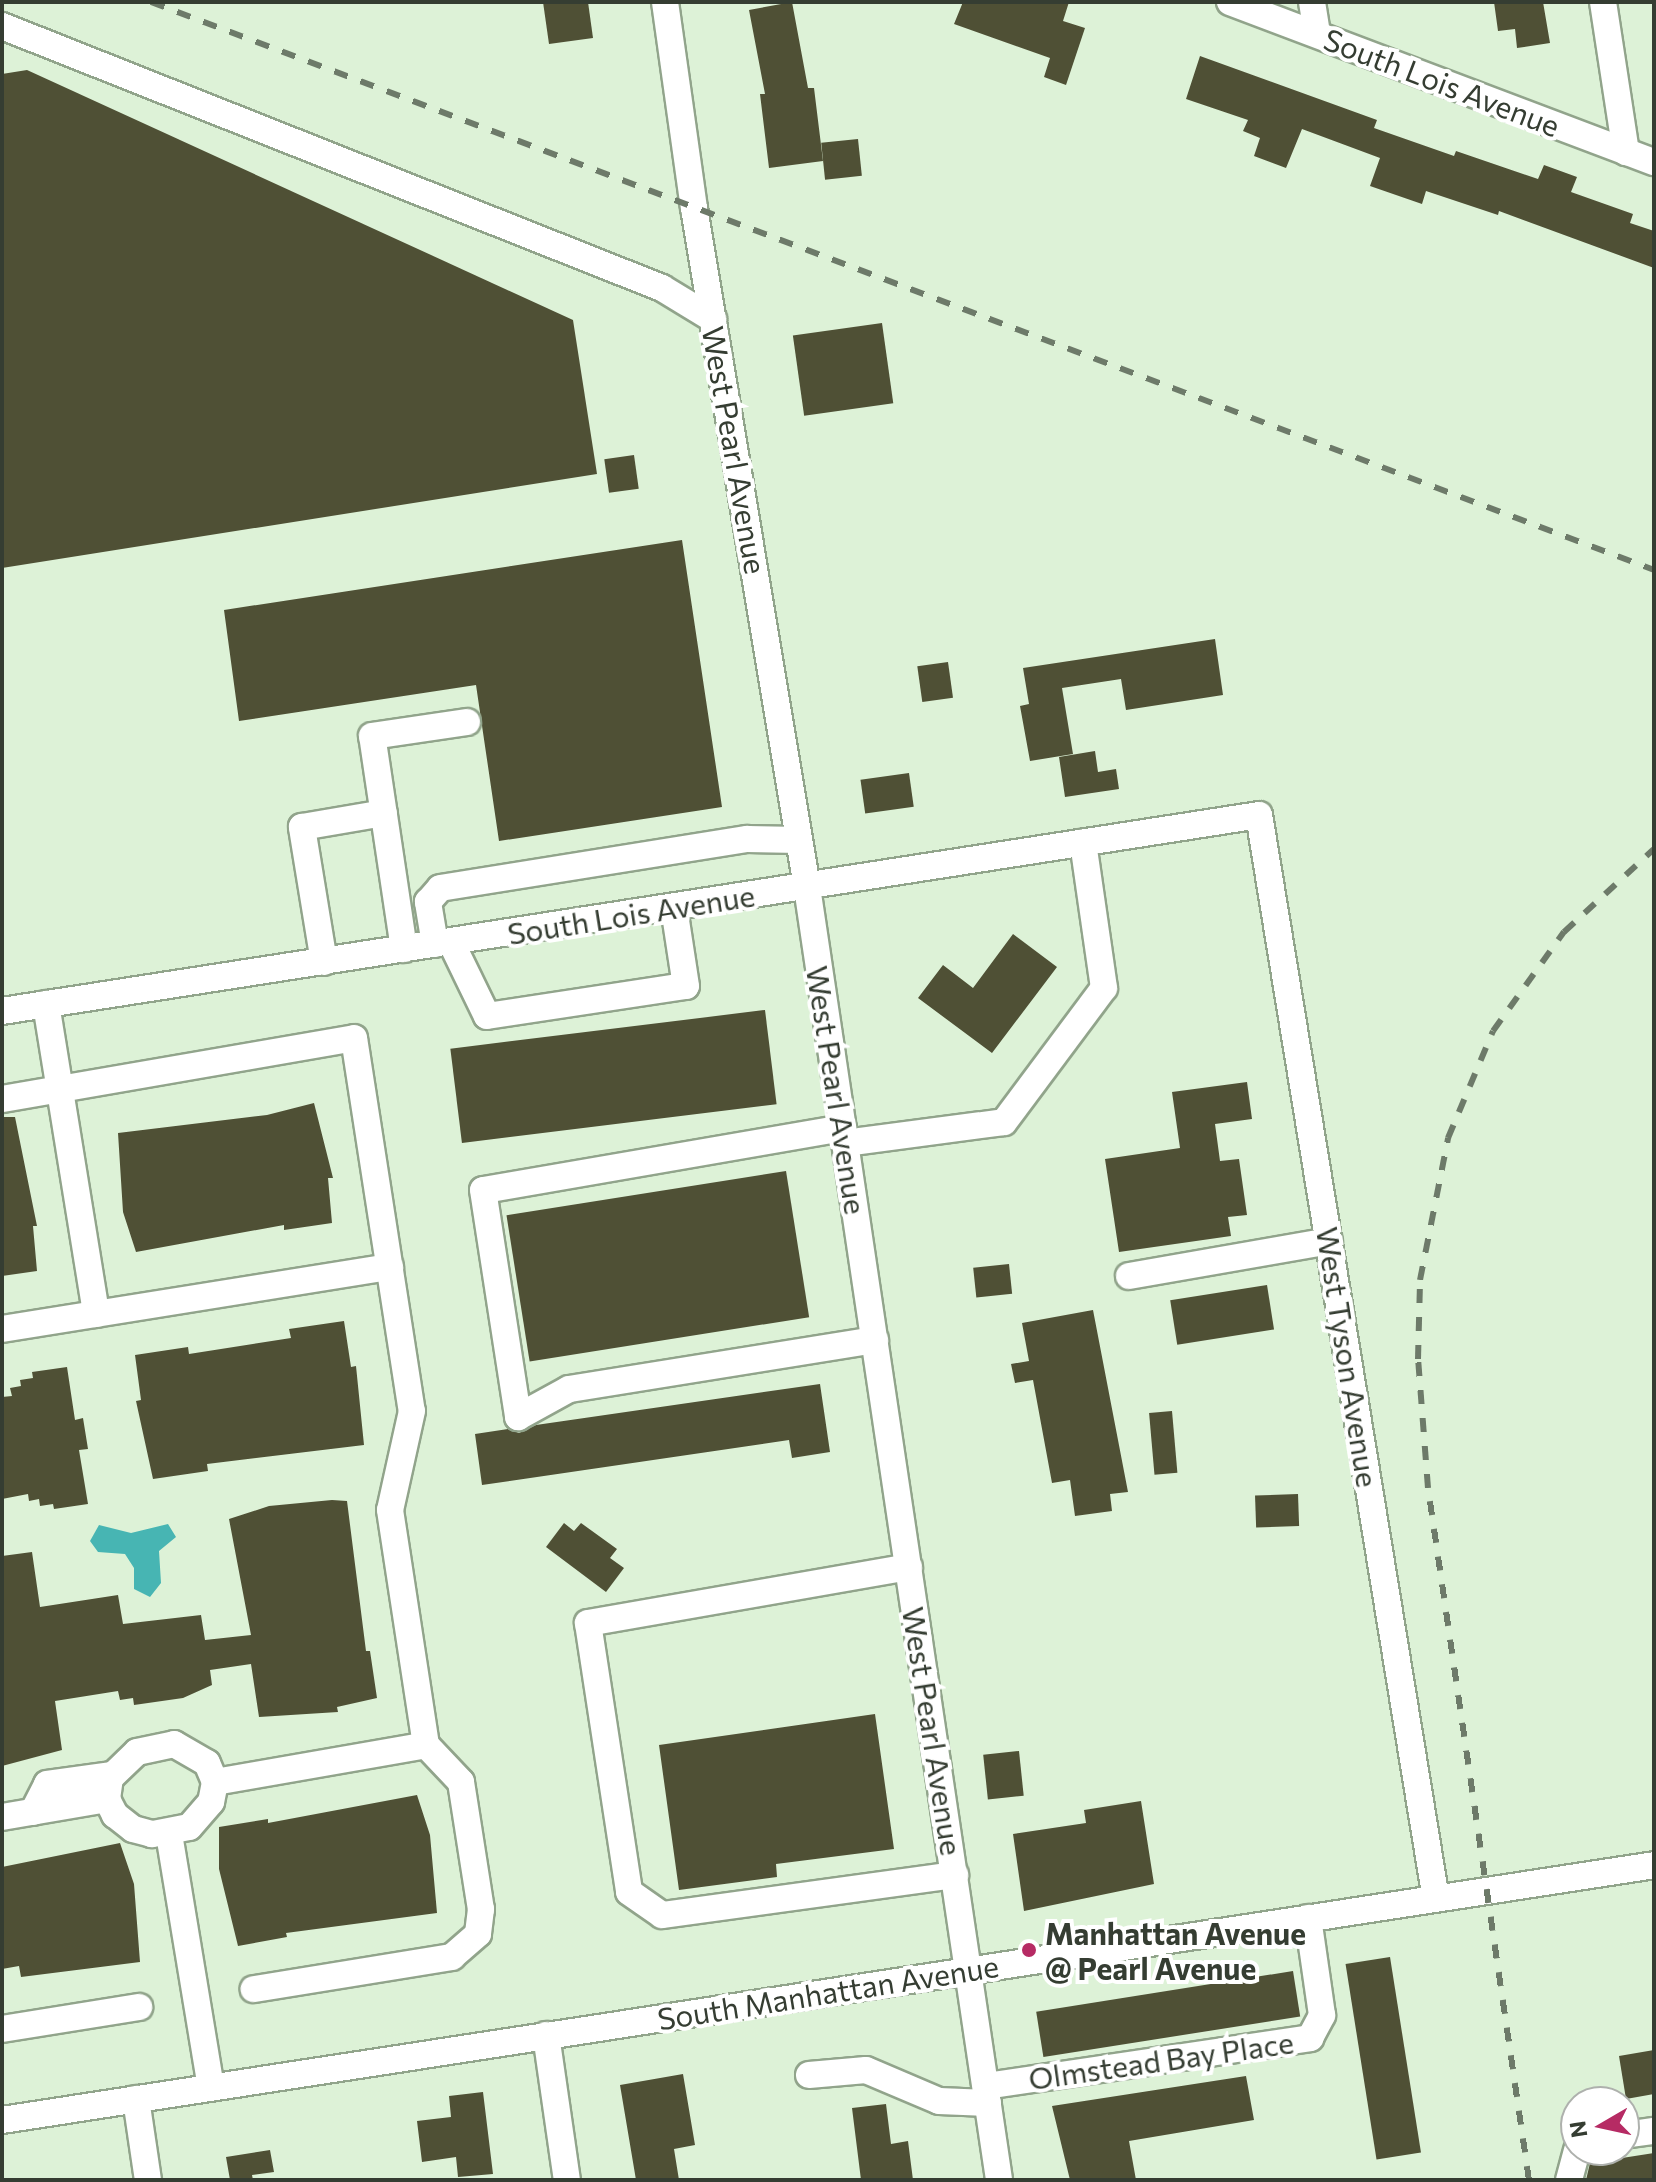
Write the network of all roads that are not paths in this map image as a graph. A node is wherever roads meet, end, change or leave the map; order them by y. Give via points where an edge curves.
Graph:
1 (665, 2) edge
2 (1230, 2) edge
3 (1312, 2) edge
4 (1603, 2) edge
5 (2, 26) edge
6 (1317, 34) junction
7 (1626, 152) junction
8 (1654, 162) edge
9 (713, 319) junction
10 (467, 722) dead end
11 (384, 813) junction
12 (1259, 815) joint
13 (799, 840) junction
14 (1083, 843) junction
15 (807, 887) junction
16 (674, 908) junction
17 (443, 943) junction
18 (404, 949) junction
19 (324, 962) junction
20 (46, 1004) junction
21 (2, 1011) edge
22 (60, 1090) junction
23 (2, 1099) edge
24 (844, 1135) junction
25 (1329, 1241) junction
26 (390, 1267) junction
27 (1129, 1276) dead end
28 (96, 1314) junction
29 (2, 1329) edge
30 (875, 1340) junction
31 (909, 1567) junction
32 (426, 1745) junction
33 (215, 1782) junction
34 (110, 1787) junction
35 (2, 1817) edge
36 (169, 1834) junction
37 (1654, 1865) edge
38 (955, 1875) junction
39 (1436, 1899) junction
40 (1308, 1918) junction
41 (969, 1970) junction
42 (254, 1989) dead end
43 (139, 2007) dead end
44 (2, 2029) edge
45 (546, 2035) junction
46 (809, 2075) dead end
47 (211, 2088) junction
48 (987, 2095) junction
49 (136, 2099) junction
50 (2, 2120) edge
51 (148, 2180) edge
52 (567, 2180) edge
53 (999, 2180) edge

1 - 9 street, West Pearl Avenue
2 - 6 street, South Lois Avenue
3 - 6 street
4 - 7 street
5 - 9 street via 662,288
6 - 7 street, South Lois Avenue
7 - 8 street, South Lois Avenue
9 - 13 street, West Pearl Avenue
10 - 11 street via 372,736
11 - 18 street
11 - 19 street via 302,827
12 - 14 street, South Lois Avenue
12 - 25 street, West Tyson Avenue
13 - 15 street, West Pearl Avenue
13 - 17 street via 747,839 440,888 428,902
14 - 15 street, South Lois Avenue
14 - 24 street via 1104,988 1004,1122
15 - 16 street, South Lois Avenue
15 - 24 street, West Pearl Avenue
16 - 17 street, South Lois Avenue
16 - 17 street via 686,986 655,991 487,1016
17 - 18 street, South Lois Avenue
18 - 19 street, South Lois Avenue
19 - 20 street, South Lois Avenue
20 - 21 street, South Lois Avenue
20 - 22 street
22 - 23 street
22 - 26 street via 354,1038
22 - 28 street
24 - 30 street, West Pearl Avenue
24 - 30 street via 483,1190 518,1417 569,1389
25 - 27 street
25 - 39 street, West Tyson Avenue
26 - 28 street
26 - 32 street via 412,1411 390,1510
28 - 29 street
30 - 31 street, West Pearl Avenue
31 - 38 street, West Pearl Avenue
31 - 38 street via 588,1623 592,1653 629,1892 662,1915
32 - 33 street
32 - 42 street via 461,1782 481,1909 478,1934 452,1957
33 - 34 street via 207,1763 174,1744 137,1752
33 - 36 street via 202,1818
34 - 35 street
34 - 36 street via 115,1815 133,1829
36 - 47 street
37 - 39 street, South Manhattan Avenue
38 - 41 street, West Pearl Avenue
39 - 40 street, South Manhattan Avenue
40 - 41 street, South Manhattan Avenue
40 - 48 street, Olmstead Bay Place via 1322,2015 1310,2038
41 - 45 street, South Manhattan Avenue
41 - 48 street, West Pearl Avenue
43 - 44 street
45 - 47 street, South Manhattan Avenue
45 - 52 street
46 - 48 street, Olmstead Bay Place via 866,2070 939,2101
47 - 49 street, South Manhattan Avenue
48 - 53 street, West Pearl Avenue
49 - 50 street, South Manhattan Avenue
49 - 51 street

